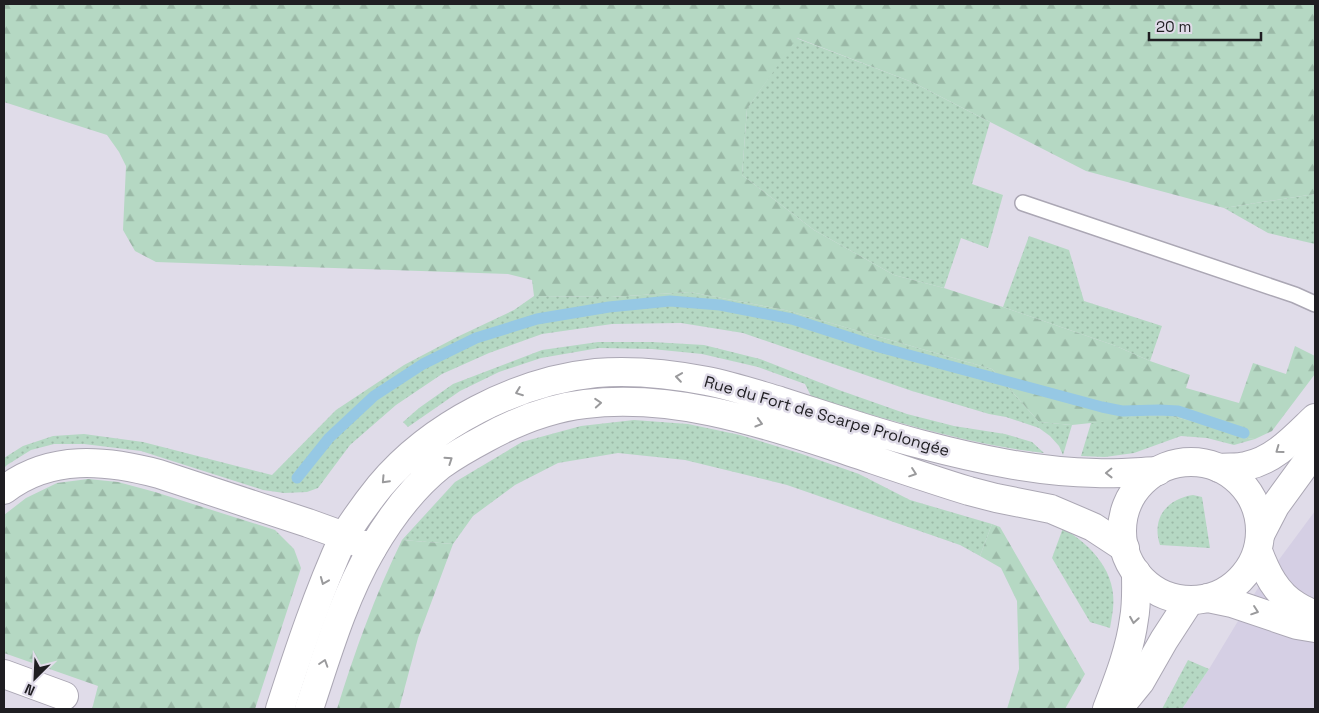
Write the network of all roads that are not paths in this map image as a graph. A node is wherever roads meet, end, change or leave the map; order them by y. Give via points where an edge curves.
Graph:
1 (1023, 203) dead end
2 (1315, 304) edge
3 (1315, 418) edge
4 (1315, 451) edge
5 (1219, 468) junction
6 (1158, 471) junction
7 (4, 490) edge
8 (344, 536) junction
9 (1259, 542) junction
10 (372, 549) junction
11 (1130, 560) junction
12 (1199, 599) junction
13 (1315, 615) edge
14 (1315, 628) edge
15 (4, 674) edge
16 (64, 696) dead end
17 (280, 709) edge
18 (309, 709) edge
19 (1107, 709) edge
20 (1118, 709) edge

1 - 2 lane
3 -> 5 main road via 1272,456 1245,466
4 - 9 main road via 1275,506
5 - 6 main road via 1193,462
5 - 9 main road via 1241,483 1252,498 1258,515
6 -> 8 main road, Rue du Fort de Scarpe Prolongée via 1096,473 996,462 919,444 708,381 628,372 596,374 534,386 455,422 426,443 381,484
6 - 11 main road via 1144,482 1128,503 1123,539
7 - 8 main road via 32,473 50,468 71,463 106,463 159,474
8 - 10 main road
8 -> 17 main road, Rue du Fort de Scarpe Prolongée via 310,617
9 - 12 main road via 1246,575 1225,592
9 - 13 main road via 1269,578 1296,606
10 -> 11 main road, Rue du Fort de Scarpe Prolongée via 386,525 419,485 467,448 526,418 556,409 584,404 640,402 672,404 742,418 969,491 1051,509 1093,527
18 -> 10 main road, Rue du Fort de Scarpe Prolongée via 341,615
11 - 12 main road via 1148,585 1181,599
11 -> 19 main road via 1137,593 1134,619
12 -> 14 main road via 1232,604
12 - 20 main road via 1164,640 1140,682
15 - 16 main road

